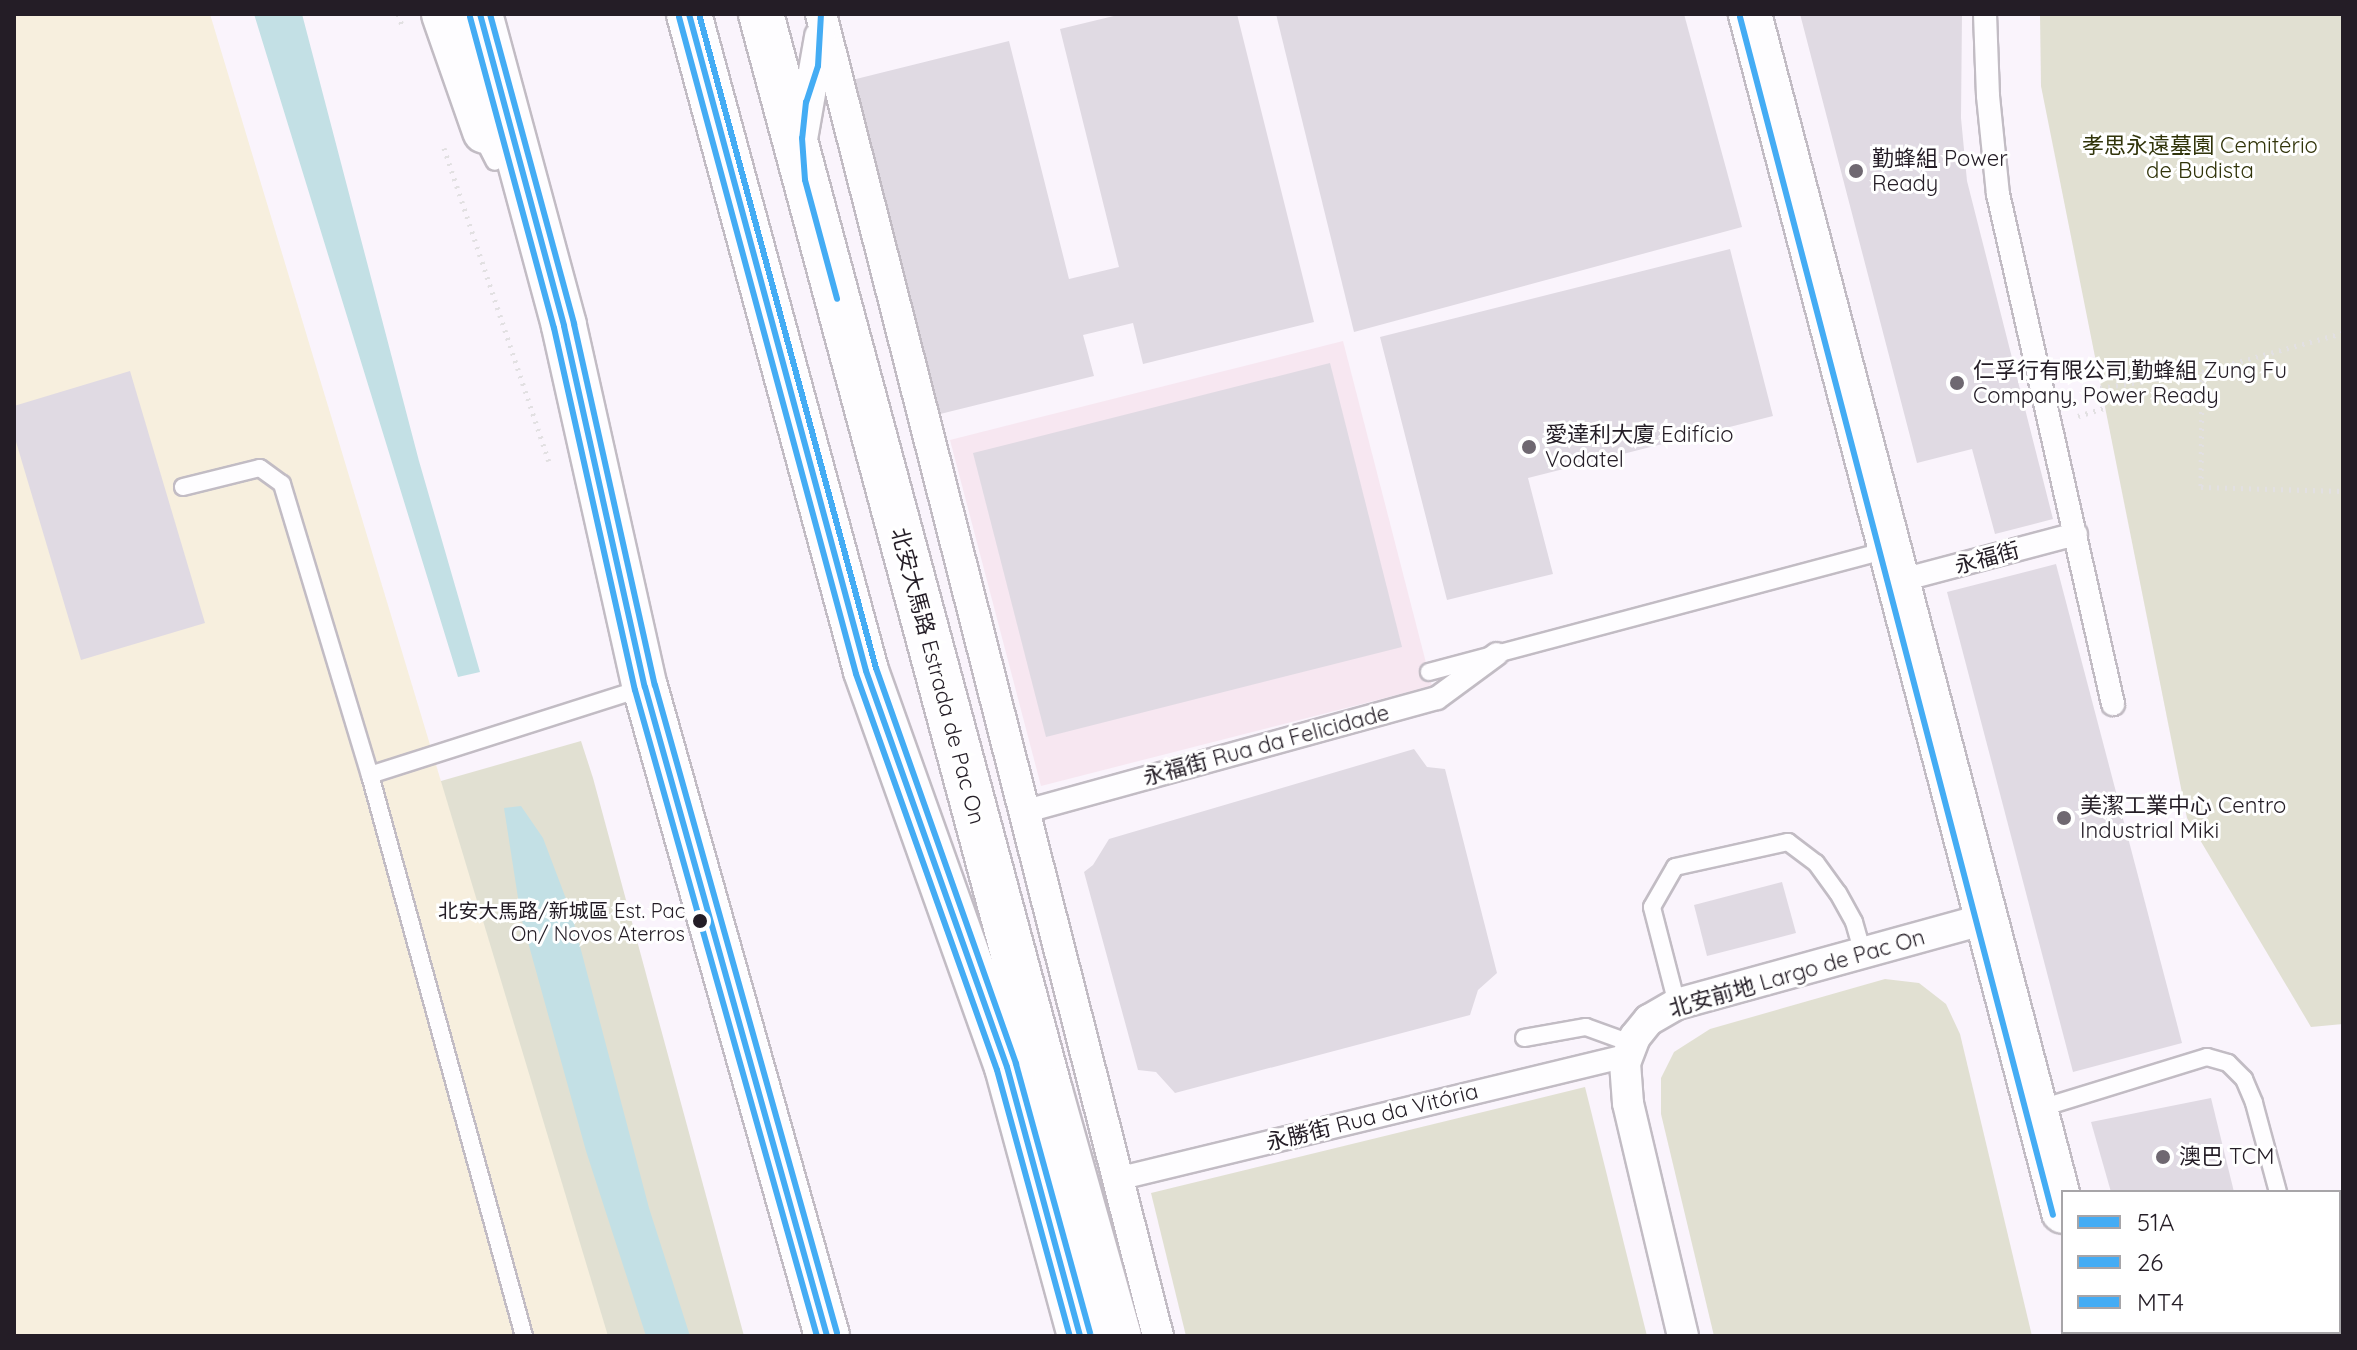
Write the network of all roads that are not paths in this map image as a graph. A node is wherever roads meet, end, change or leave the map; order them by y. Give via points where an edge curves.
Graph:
1 (444, 14) edge
2 (480, 14) edge
3 (689, 14) edge
4 (761, 14) edge
5 (1750, 14) edge
6 (1985, 14) edge
7 (821, 15) edge
8 (442, 61) dead end
9 (495, 162) junction
10 (805, 180) junction
11 (564, 326) junction
12 (183, 487) dead end
13 (2076, 534) junction
14 (1894, 565) junction
15 (1497, 654) junction
16 (1429, 672) dead end
17 (645, 687) junction
18 (2113, 704) dead end
19 (370, 775) junction
20 (1023, 812) junction
21 (1986, 919) junction
22 (1863, 953) junction
23 (1677, 1004) junction
24 (1524, 1038) dead end
25 (1630, 1050) junction
26 (2036, 1109) junction
27 (1117, 1179) junction
28 (2277, 1190) edge
29 (2061, 1204) edge
30 (524, 1336) edge
31 (827, 1336) edge
32 (1080, 1336) edge
33 (1119, 1336) edge
34 (1158, 1336) edge
35 (1683, 1336) edge

1 - 9 main road
2 - 11 main road
3 - 32 main road via 866,671 1007,1067
4 - 10 main road, 北安大馬路 Estrada de Pac On
5 - 14 main road
6 - 13 street via 1998,194
7 - 10 street via 818,66 803,122
7 - 20 street
8 - 9 lane
9 - 11 main road
10 - 33 main road, 北安大馬路 Estrada de Pac On
11 - 17 main road
12 - 19 lane via 260,468 282,484
13 - 14 street, 永福街
13 - 18 street
14 - 15 lane, 永福街 Rua da Felicidade
14 - 21 main road
15 - 16 lane, 永福街 Rua da Felicidade
15 - 20 street, 永福街 Rua da Felicidade via 1437,698
17 - 19 lane
17 - 31 main road
19 - 30 lane
20 - 27 street
21 - 22 street, 北安前地 Largo de Pac On
21 - 26 main road
22 - 23 street, 北安前地 Largo de Pac On
22 - 23 lane via 1838,893 1816,863 1788,842 1675,867 1652,907
23 - 25 street, 北安前地 Largo de Pac On via 1649,1020
24 - 25 lane via 1586,1027
25 - 27 street, 永勝街 Rua da Vitória
25 - 35 street via 1628,1103
26 - 28 lane via 2207,1057 2228,1063 2244,1079 2254,1103
26 - 29 main road
27 - 34 street

